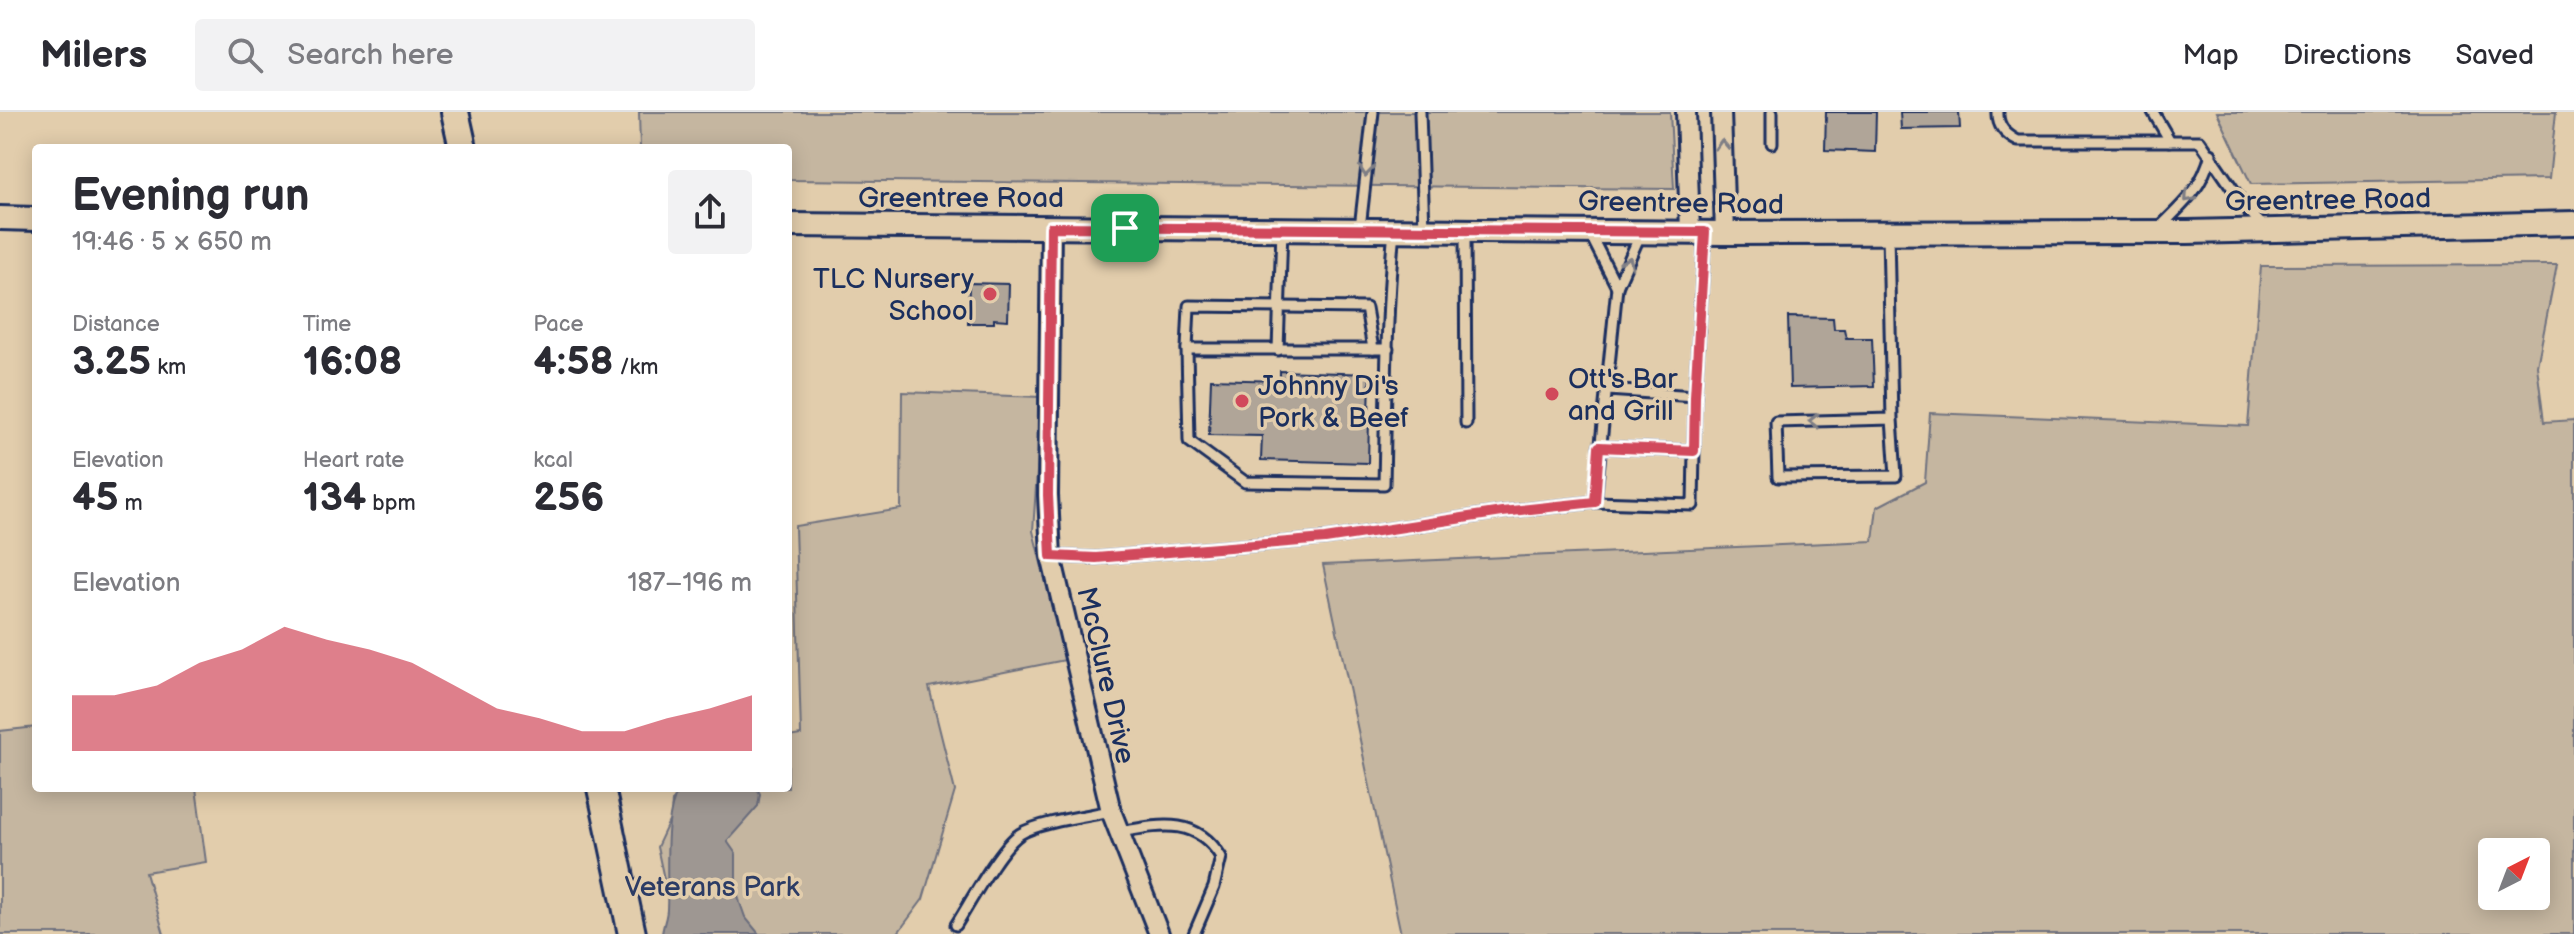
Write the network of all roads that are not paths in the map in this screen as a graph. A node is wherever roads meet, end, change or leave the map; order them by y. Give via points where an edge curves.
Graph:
1 (455, 112) edge
2 (1373, 112) edge
3 (1420, 112) edge
4 (1686, 112) edge
5 (1721, 112) edge
6 (1772, 112) edge
7 (1998, 112) edge
8 (2153, 112) edge
9 (2170, 141) junction
10 (1772, 143) dead end
11 (462, 144) edge
12 (2211, 154) junction
13 (0, 218) edge
14 (32, 219) edge
15 (2574, 223) edge
16 (792, 225) edge
17 (1051, 227) junction
18 (1282, 229) junction
19 (1360, 230) junction
20 (1394, 230) junction
21 (1424, 230) junction
22 (1465, 230) junction
23 (2267, 230) junction
24 (1588, 231) junction
25 (1642, 231) junction
26 (2155, 232) junction
27 (1707, 233) junction
28 (1888, 233) junction
29 (1617, 287) junction
30 (1278, 307) junction
31 (1187, 349) junction
32 (1373, 349) junction
33 (1388, 349) junction
34 (1278, 350) junction
35 (1607, 390) junction
36 (1695, 396) junction
37 (1892, 419) junction
38 (1466, 423) dead end
39 (1599, 447) junction
40 (1694, 451) junction
41 (1595, 502) junction
42 (1051, 556) junction
43 (602, 792) edge
44 (1111, 811) junction
45 (1119, 832) junction
46 (956, 925) dead end
47 (632, 934) edge
48 (1159, 934) edge
49 (1194, 934) edge

1 - 11 main road
2 -> 19 lane
3 - 21 lane
4 - 27 street
27 -> 5 street
6 - 10 lane
7 - 9 lane via 2000,125 2018,141
8 - 9 lane
9 - 12 lane via 2200,141
12 - 23 lane
12 -> 26 lane via 2204,178
13 - 14 street
15 - 23 street, Greentree Road
16 - 17 street, Greentree Road
17 - 18 street, Greentree Road
17 - 42 street, McClure Drive
18 - 19 street, Greentree Road
18 - 30 lane
19 - 20 street, Greentree Road
20 - 21 street, Greentree Road
20 - 33 lane
21 - 22 street, Greentree Road
22 - 24 street, Greentree Road
22 - 38 lane
23 - 26 street, Greentree Road
24 - 25 street, Greentree Road
24 - 29 lane
25 - 27 street, Greentree Road
29 -> 25 lane
26 - 28 street, Greentree Road
27 - 28 street, Greentree Road
27 - 36 lane
28 - 37 lane
29 - 35 lane
30 - 31 lane via 1189,306
30 - 32 lane via 1366,308
30 - 34 lane
31 - 33 lane via 1189,441 1245,482 1384,484
31 - 34 lane
32 - 33 lane
32 - 34 lane
35 - 36 lane
35 - 39 lane
36 - 40 lane
37 -> 37 lane via 1776,422 1778,477 1896,476
39 - 40 lane
39 - 41 lane
40 - 41 lane via 1693,505
41 - 42 lane via 1325,539 1096,558
42 - 44 street, McClure Drive
43 - 47 main road
44 - 45 street, McClure Drive
44 - 46 lane via 1019,834
45 - 48 street, McClure Drive
45 - 49 lane via 1164,824 1211,841 1221,857

